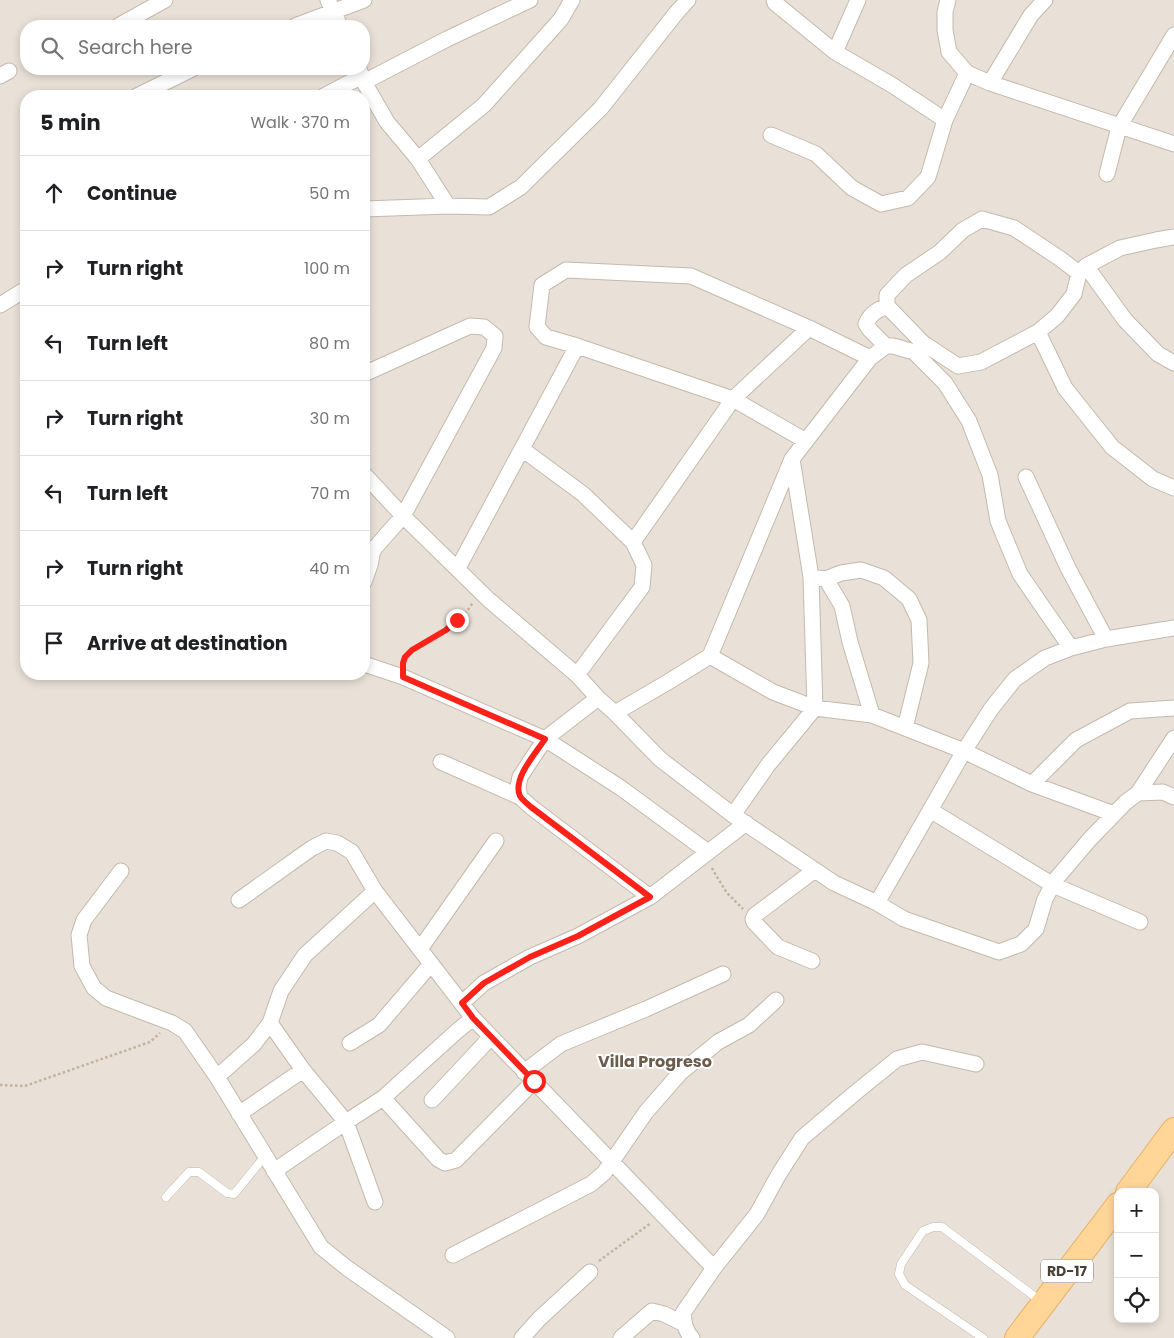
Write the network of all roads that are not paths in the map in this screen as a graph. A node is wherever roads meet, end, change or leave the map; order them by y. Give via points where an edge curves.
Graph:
1 (165, 0) edge
2 (364, 0) edge
3 (530, 0) edge
4 (572, 0) edge
5 (688, 0) edge
6 (774, 0) edge
7 (858, 0) edge
8 (948, 0) edge
9 (1045, 0) edge
10 (331, 6) edge
11 (129, 20) edge
12 (305, 20) edge
13 (337, 20) edge
14 (1174, 35) edge
15 (835, 52) junction
16 (370, 73) edge
17 (967, 73) junction
18 (180, 75) edge
19 (362, 76) edge
20 (990, 83) junction
21 (148, 90) edge
22 (335, 90) edge
23 (370, 90) edge
24 (370, 90) edge
25 (945, 120) junction
26 (1119, 126) junction
27 (771, 135) dead end
28 (1174, 144) edge
29 (418, 159) junction
30 (1107, 174) dead end
31 (448, 206) junction
32 (370, 209) edge
33 (1174, 237) edge
34 (1083, 270) junction
35 (20, 293) edge
36 (0, 305) edge
37 (887, 306) junction
38 (810, 328) junction
39 (1038, 332) junction
40 (578, 346) junction
41 (886, 346) junction
42 (870, 358) junction
43 (1174, 363) edge
44 (370, 371) edge
45 (733, 399) junction
46 (806, 441) junction
47 (522, 449) junction
48 (792, 459) junction
49 (1026, 477) dead end
50 (370, 480) edge
51 (1174, 488) edge
52 (403, 516) junction
53 (633, 542) junction
54 (370, 548) edge
55 (458, 568) junction
56 (819, 578) junction
57 (1174, 628) edge
58 (1106, 639) junction
59 (1071, 648) junction
60 (710, 656) junction
61 (370, 666) edge
62 (577, 676) junction
63 (598, 698) junction
64 (816, 708) junction
65 (1174, 708) edge
66 (615, 713) junction
67 (872, 715) junction
68 (905, 728) junction
69 (1174, 738) edge
70 (545, 739) junction
71 (964, 750) junction
72 (441, 762) dead end
73 (1032, 784) junction
74 (1138, 792) junction
75 (1174, 796) edge
76 (520, 797) junction
77 (930, 810) junction
78 (1114, 814) junction
79 (740, 819) junction
80 (496, 841) dead end
81 (708, 852) junction
82 (815, 870) junction
83 (121, 871) dead end
84 (1053, 885) junction
85 (375, 891) junction
86 (650, 897) junction
87 (239, 900) dead end
88 (877, 903) junction
89 (1140, 922) dead end
90 (420, 949) junction
91 (812, 962) dead end
92 (431, 964) junction
93 (723, 974) dead end
94 (776, 1000) dead end
95 (462, 1003) junction
96 (473, 1018) junction
97 (270, 1023) junction
98 (491, 1037) junction
99 (350, 1043) dead end
100 (976, 1064) dead end
101 (303, 1070) junction
102 (529, 1076) junction
103 (217, 1077) junction
104 (383, 1098) junction
105 (432, 1100) dead end
106 (239, 1114) junction
107 (346, 1122) junction
108 (1174, 1130) edge
109 (265, 1156) junction
110 (612, 1162) junction
111 (274, 1171) junction
112 (1131, 1188) edge
113 (166, 1197) dead end
114 (375, 1202) dead end
115 (1114, 1210) edge
116 (452, 1255) dead end
117 (714, 1268) junction
118 (590, 1272) road end
119 (1043, 1303) junction
120 (684, 1324) junction
121 (1019, 1337) edge
122 (447, 1338) edge
123 (522, 1338) edge
124 (621, 1338) edge
125 (692, 1338) edge
126 (983, 1338) edge

1 - 11 street
2 - 10 street
3 - 16 street
4 - 29 street via 561,19 484,105
5 - 31 street via 601,108 521,187 489,206
6 - 15 street
7 - 15 street
8 - 17 street via 945,30 949,52
9 - 20 street via 1031,14
10 - 12 street
10 - 13 street
14 - 26 street
15 - 25 street
17 - 20 street
17 - 25 street
18 - 21 street
19 - 22 street
19 - 24 street
20 - 26 street
23 - 29 street via 388,122
25 - 27 street via 928,177 908,198 881,204 852,188 816,154
26 - 28 street
26 - 30 street
29 - 31 street
31 - 32 street
33 - 34 street via 1120,248
34 - 37 street via 1014,228 982,219 906,275 887,295
34 - 39 street via 1074,294 1057,316
34 - 43 street via 1158,354
35 - 36 street
37 - 39 street via 923,342 958,366 981,362
37 - 41 street via 877,310 866,324
38 - 40 street via 690,276 566,270 542,285 537,327 546,337
38 - 42 street
38 - 45 street
39 - 51 street via 1065,388 1112,447 1153,479
40 - 45 street
40 - 47 street
41 - 42 street
41 - 59 street via 914,352 945,383 969,421 990,475 998,521 1020,574
42 - 46 street
44 - 52 street via 470,326 484,327 495,336 494,348
45 - 46 street
45 - 53 street
46 - 48 street
47 - 53 street via 582,494
47 - 55 street
48 - 56 street
48 - 60 street
49 - 58 street via 1068,568
50 - 52 street
52 - 54 street
52 - 55 street
53 - 62 street via 644,565 642,588
55 - 62 street
56 - 64 street
56 - 67 street via 842,606
56 - 68 street via 861,570 884,578 909,600 919,620 921,663
57 - 58 street
58 - 59 street
59 - 71 street via 1044,658 1015,679
60 - 64 street via 773,692
60 - 66 street
61 - 70 street via 403,677
62 - 63 street
63 - 66 street
63 - 70 street
64 - 67 street
64 - 79 street via 768,765
65 - 73 street via 1130,711 1076,740
66 - 79 street via 660,759
67 - 68 street
68 - 71 street
69 - 74 street
70 - 76 street via 520,777
70 - 81 street via 621,788
71 - 73 street
71 - 77 street
72 - 76 street
73 - 78 street
74 - 75 street via 1163,792
74 - 78 street
76 - 86 street
77 - 84 street
77 - 88 street
78 - 84 street via 1072,859
79 - 81 street
79 - 82 street
80 - 90 street
81 - 86 street
82 - 88 street via 834,883
82 - 91 street via 753,919 778,947
83 - 103 street via 84,920 79,935 82,966 94,988 106,998 185,1031
84 - 88 street via 1036,929 1021,944 999,952 904,919
84 - 89 street
85 - 87 street via 352,852 326,841
85 - 90 street
85 - 97 street via 305,955 281,990
86 - 95 street via 578,936 530,957 484,983
90 - 92 street
92 - 95 street
92 - 99 street via 379,1025
93 - 102 street via 561,1044
94 - 110 street via 749,1025 718,1042 680,1073 646,1112
95 - 96 street
96 - 98 street
96 - 104 street
97 - 101 street
97 - 103 street via 254,1044
98 - 102 street
98 - 105 street
100 - 117 street via 922,1052 897,1059 802,1138 757,1214
101 - 106 street
101 - 107 street
102 - 104 street via 456,1160 446,1163 438,1159
102 - 110 street
103 - 106 street
104 - 107 street
106 - 109 street
107 - 111 street
107 - 114 street
108 - 112 main road
109 - 111 street
109 - 113 lane via 234,1194 227,1193 199,1172 189,1172
110 - 116 street via 591,1184
110 - 117 street
111 - 122 street via 320,1246
115 - 119 main road, RD-17
117 - 120 street via 683,1313
118 - 123 street
119 - 121 main road, RD-17
119 - 126 lane via 942,1227 923,1231 901,1264 899,1274 906,1285
120 - 124 street via 652,1311
120 - 125 street

